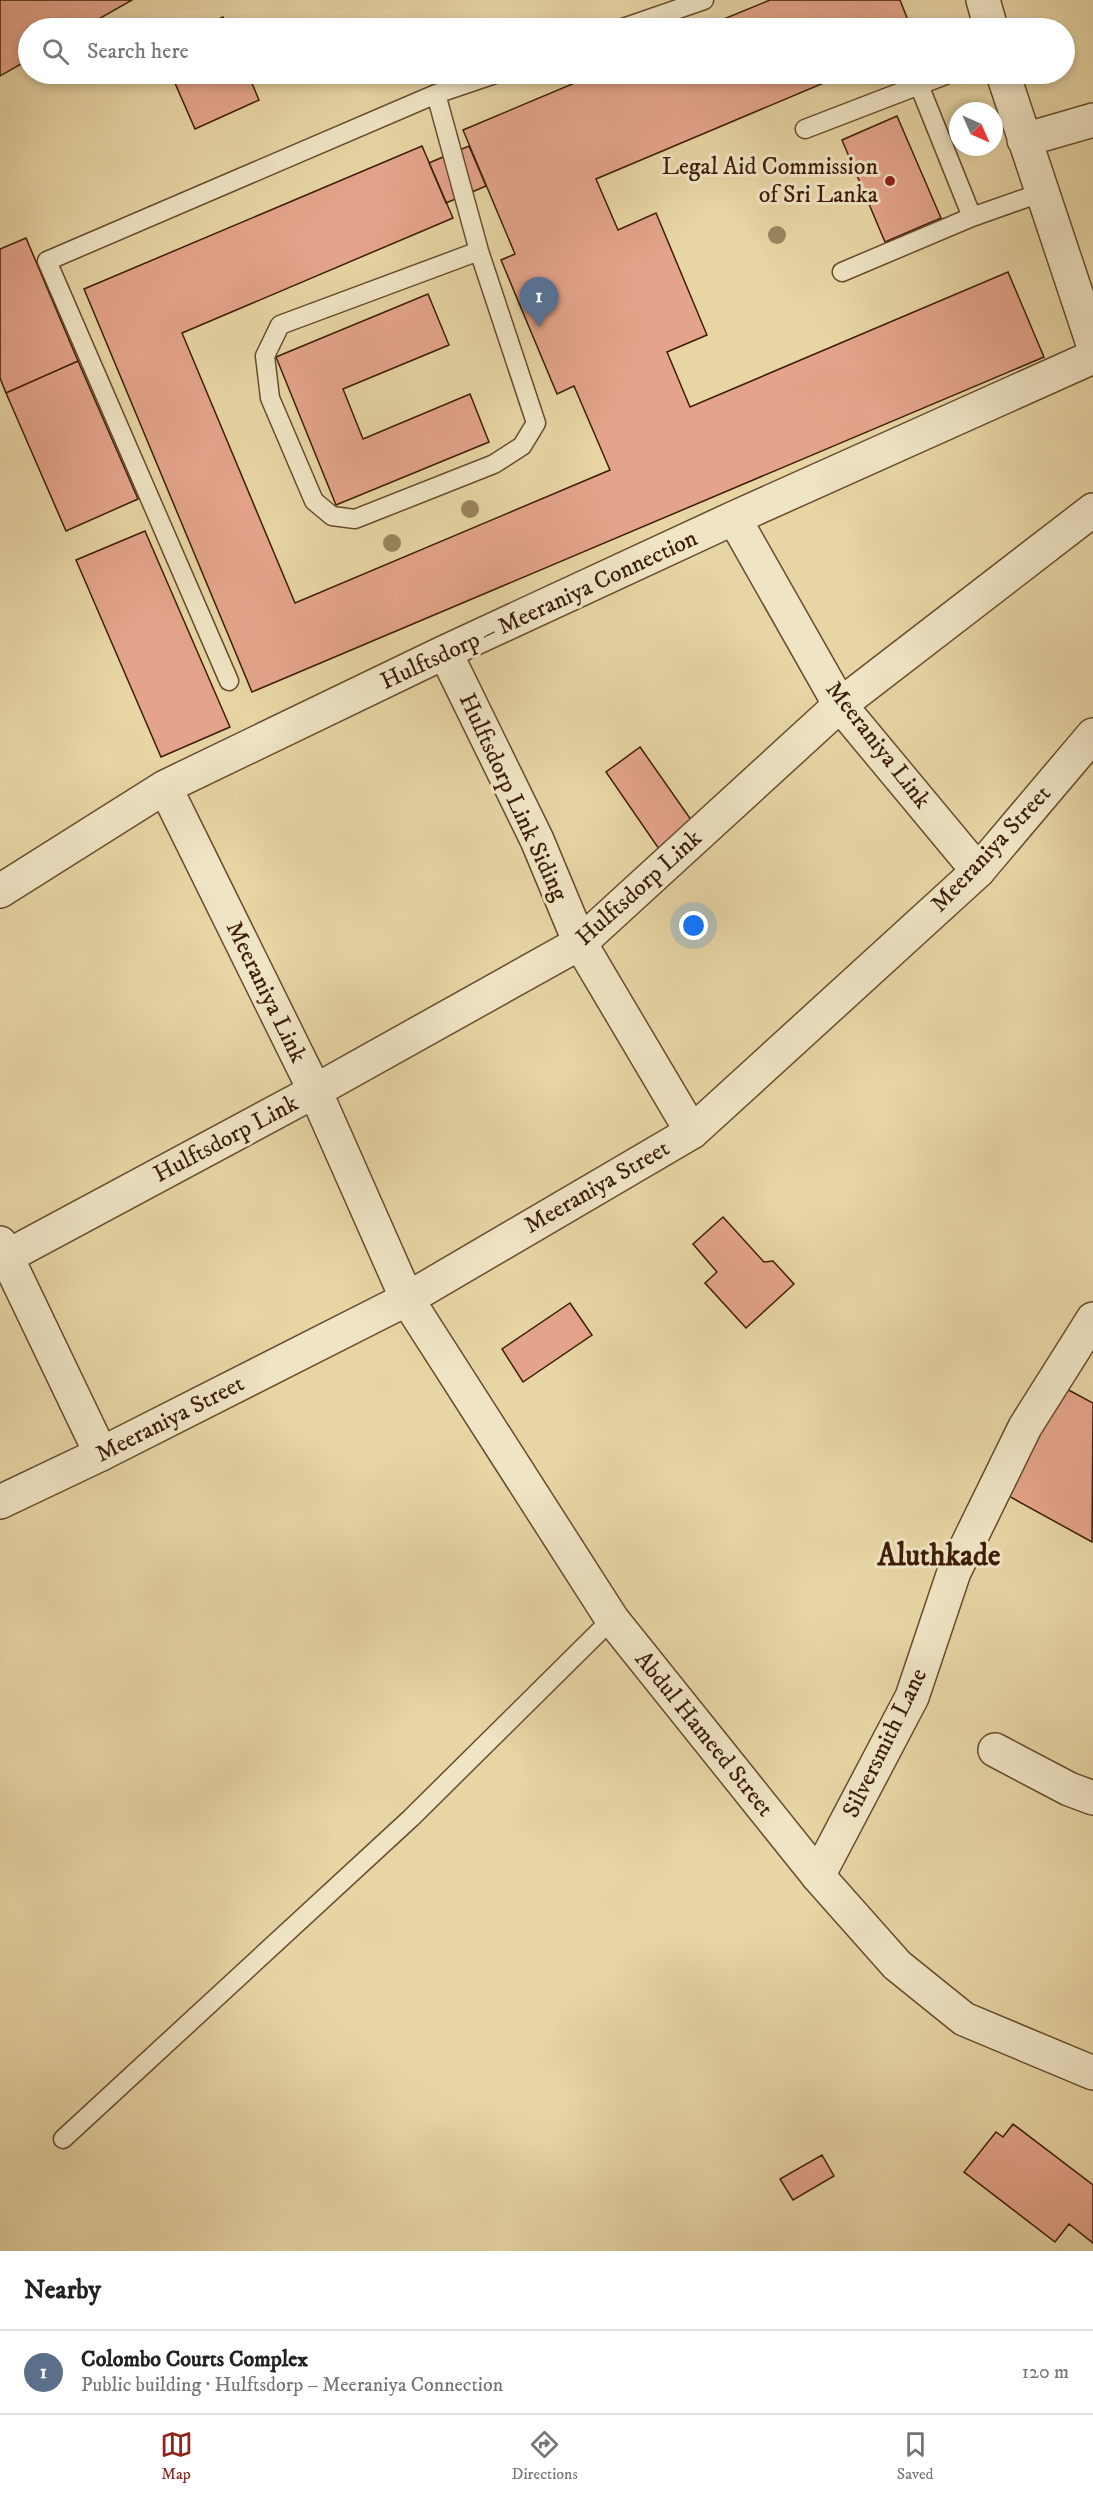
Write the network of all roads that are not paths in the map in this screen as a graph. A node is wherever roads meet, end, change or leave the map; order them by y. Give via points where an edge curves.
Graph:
1 (705, 0) edge
2 (983, 0) edge
3 (652, 18) edge
4 (988, 18) edge
5 (466, 84) edge
6 (1006, 84) edge
7 (919, 85) joint
8 (436, 94) junction
9 (1093, 120) edge
10 (805, 129) dead end
11 (1024, 140) junction
12 (1043, 192) junction
13 (972, 217) junction
14 (479, 251) junction
15 (842, 273) dead end
16 (1093, 344) edge
17 (1093, 357) edge
18 (1093, 510) edge
19 (734, 518) junction
20 (445, 652) junction
21 (229, 681) dead end
22 (840, 705) junction
23 (1093, 735) edge
24 (165, 787) junction
25 (978, 871) junction
26 (0, 891) edge
27 (580, 944) junction
28 (315, 1091) junction
29 (692, 1131) junction
30 (3, 1250) edge
31 (407, 1299) junction
32 (1093, 1320) edge
33 (101, 1454) junction
34 (0, 1502) edge
35 (612, 1619) junction
36 (995, 1750) dead end
37 (1093, 1798) edge
38 (818, 1876) junction
39 (1093, 2073) edge
40 (63, 2139) dead end

1 - 3 lane
2 - 4 street
5 - 8 lane
6 - 11 street
7 - 10 lane
7 - 13 lane
8 - 14 lane
8 - 21 lane via 47,261
9 - 11 street
11 - 12 street
12 - 13 lane
12 - 16 street
13 - 15 lane
14 - 14 lane via 280,325 265,356 270,398 314,501 332,516 355,519 494,464 522,446 536,423
17 - 19 street, Hulftsdorp – Meeraniya Connection
18 - 22 street, Hulftsdorp Link
19 - 20 street, Hulftsdorp – Meeraniya Connection
19 - 22 street, Meeraniya Link
20 - 24 street, Hulftsdorp – Meeraniya Connection
20 - 27 street, Hulftsdorp Link Siding via 537,840
22 - 25 street, Meeraniya Link
22 - 27 street, Hulftsdorp Link
23 - 25 street, Meeraniya Street
24 - 26 street, Hulftsdorp – Meeraniya Connection
24 - 28 street, Meeraniya Link
25 - 29 street, Meeraniya Street
27 - 28 street, Hulftsdorp Link
27 - 29 street, Hulftsdorp Link Siding
28 - 30 street, Hulftsdorp Link
28 - 31 street, Meeraniya Link
29 - 31 street, Meeraniya Street
30 - 33 street
31 - 33 street, Meeraniya Street
31 - 35 street, Abdul Hameed Street
32 - 38 street, Silversmith Lane via 1025,1427 954,1572 912,1697
33 - 34 street, Meeraniya Street
35 - 38 street, Abdul Hameed Street
35 - 40 lane via 411,1818
36 - 37 street
38 - 39 street, Abdul Hameed Street via 897,1965 964,2019

